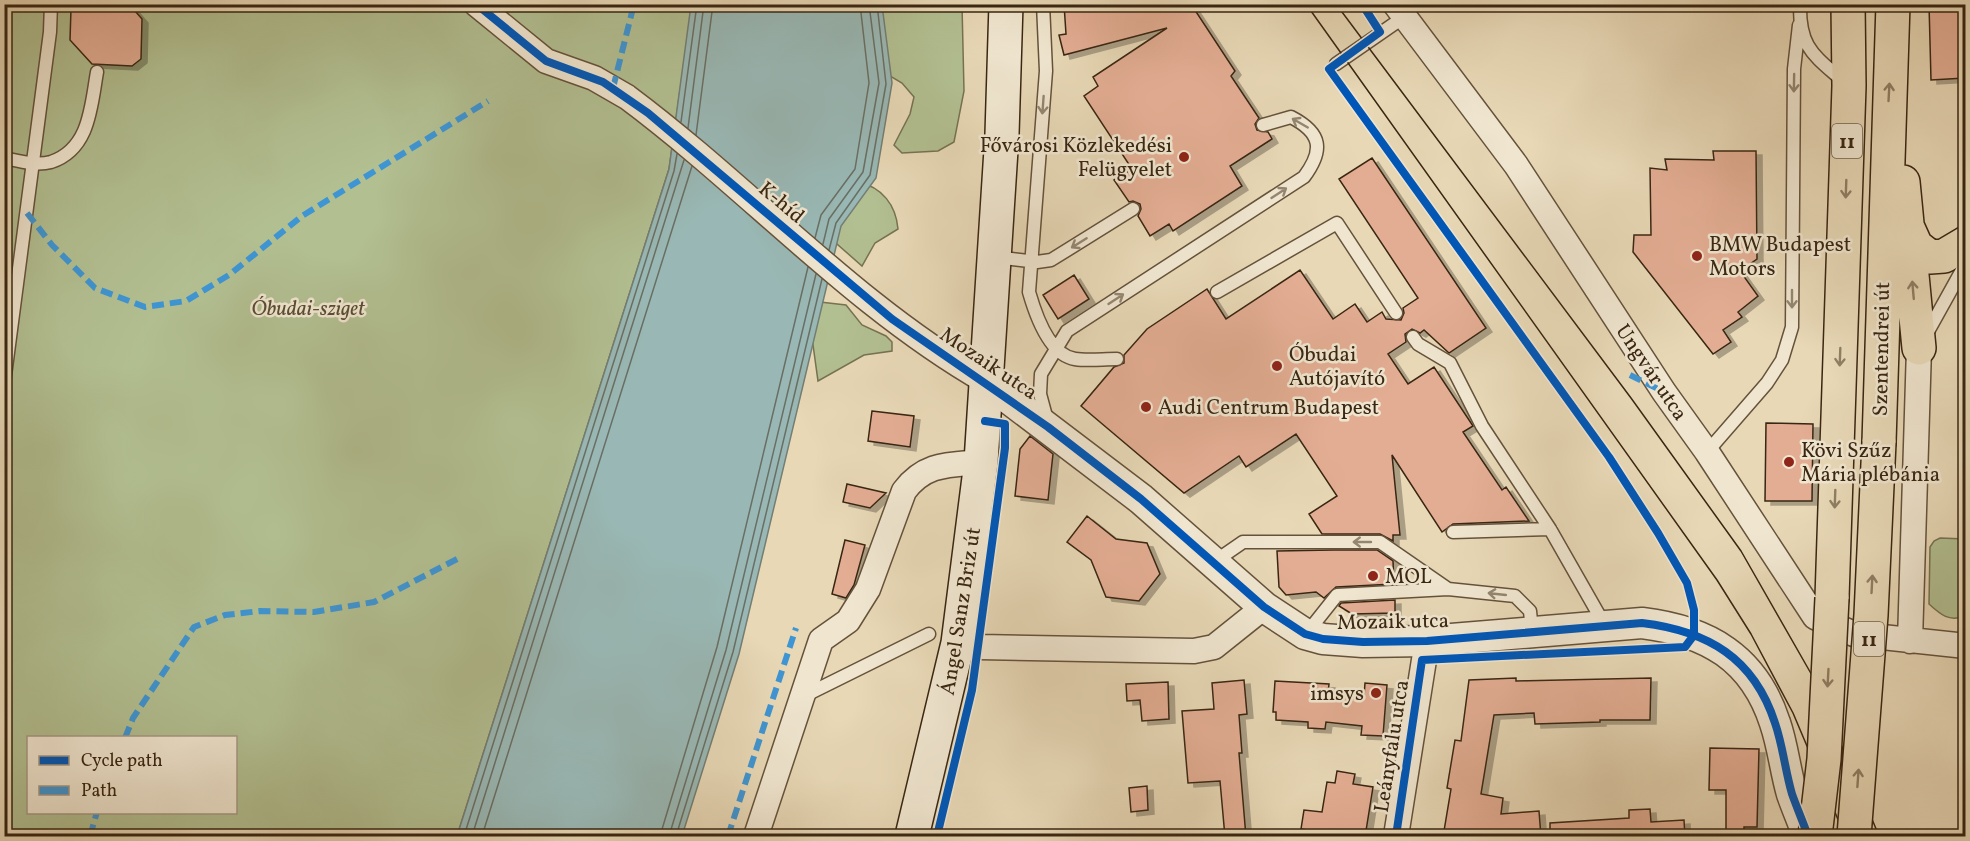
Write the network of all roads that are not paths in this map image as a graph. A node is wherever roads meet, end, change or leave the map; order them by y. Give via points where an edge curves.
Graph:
1 (51, 4) edge
2 (476, 4) edge
3 (1006, 4) edge
4 (1043, 4) edge
5 (1800, 4) edge
6 (1848, 4) edge
7 (1893, 4) edge
8 (1400, 10) edge
9 (1799, 25) junction
10 (1336, 64) dead end
11 (97, 72) dead end
12 (1849, 86) junction
13 (1263, 125) dead end
14 (1886, 150) junction
15 (4, 158) edge
16 (33, 163) junction
17 (1133, 209) dead end
18 (1907, 226) junction
19 (1965, 243) edge
20 (994, 257) junction
21 (1031, 262) junction
22 (1965, 263) edge
23 (1217, 292) dead end
24 (1396, 313) dead end
25 (892, 319) joint
26 (1413, 338) dead end
27 (1055, 348) junction
28 (1919, 348) junction
29 (1117, 359) dead end
30 (987, 382) junction
31 (4, 383) edge
32 (1048, 427) junction
33 (1707, 452) junction
34 (981, 462) junction
35 (1550, 529) junction
36 (1453, 531) dead end
37 (1214, 562) junction
38 (1448, 589) junction
39 (1264, 607) junction
40 (1600, 626) junction
41 (1532, 631) junction
42 (1305, 634) junction
43 (944, 639) junction
44 (1910, 641) junction
45 (1965, 646) edge
46 (1424, 651) junction
47 (802, 697) junction
48 (1792, 794) junction
49 (756, 837) edge
50 (912, 837) edge
51 (1395, 837) edge
52 (1787, 837) edge
53 (1808, 837) edge
54 (1815, 837) edge
55 (1854, 837) edge

1 - 16 lane
2 - 25 street, K-híd via 546,62 603,82 648,113
3 - 20 main road, Ángel Sanz Briz út via 1007,57
4 -> 21 lane via 1046,71
5 - 9 lane
6 - 12 main road, Szentendrei út / 11
14 -> 7 main road, Szentendrei út / 11
8 - 10 lane
8 - 33 street, Ungvár utca via 1516,165
9 - 12 lane via 1809,50
9 -> 33 lane via 1793,104 1792,327 1782,360
11 - 16 lane via 88,126 77,144 51,162
12 -> 54 main road, Szentendrei út / 11, bridge via 1825,736
27 -> 13 lane via 1067,331 1304,177 1316,162 1318,144 1308,126 1291,117
14 - 18 main road via 1903,179
55 -> 14 main road, Szentendrei út / 11, bridge via 1871,615
15 - 16 lane
16 - 31 lane
17 -> 21 lane via 1051,260
18 - 19 main road via 1917,246 1930,257 1944,256
28 -> 18 main road
20 - 21 lane
20 - 30 main road, Ángel Sanz Briz út
21 - 27 lane via 1029,292 1034,310
22 - 28 lane
23 - 24 lane via 1337,224
25 - 30 street, Mozaik utca
26 - 35 lane via 1450,363 1482,426
27 - 29 lane via 1075,359
27 - 32 lane via 1041,374 1040,394
28 - 44 street, Szentendrei út
30 - 32 street, Mozaik utca
30 - 34 main road, Ángel Sanz Briz út
32 - 37 street, Mozaik utca
33 - 44 street, Ungvár utca via 1815,617 1854,634
34 - 43 main road, Ángel Sanz Briz út
34 - 47 street via 926,469 904,491 868,589 848,621 821,640
35 - 36 lane
35 - 40 lane via 1599,615
38 -> 37 lane via 1380,542 1243,542
37 - 39 street, Mozaik utca
41 -> 38 lane via 1530,611 1515,596
38 - 42 lane via 1337,595
39 - 42 street, Mozaik utca
39 - 43 street via 1214,647 1194,651 980,647
40 - 41 street, Mozaik utca
40 - 48 street, Mozaik utca via 1666,626 1714,643 1737,659 1755,678 1776,723
41 - 46 street, Mozaik utca
42 - 46 street, Mozaik utca
43 - 47 lane
43 - 50 main road, Ángel Sanz Briz út
44 - 45 street, Ungvár utca
46 - 51 street, Leányfalu utca
47 - 49 street
48 - 52 street
48 - 53 street

